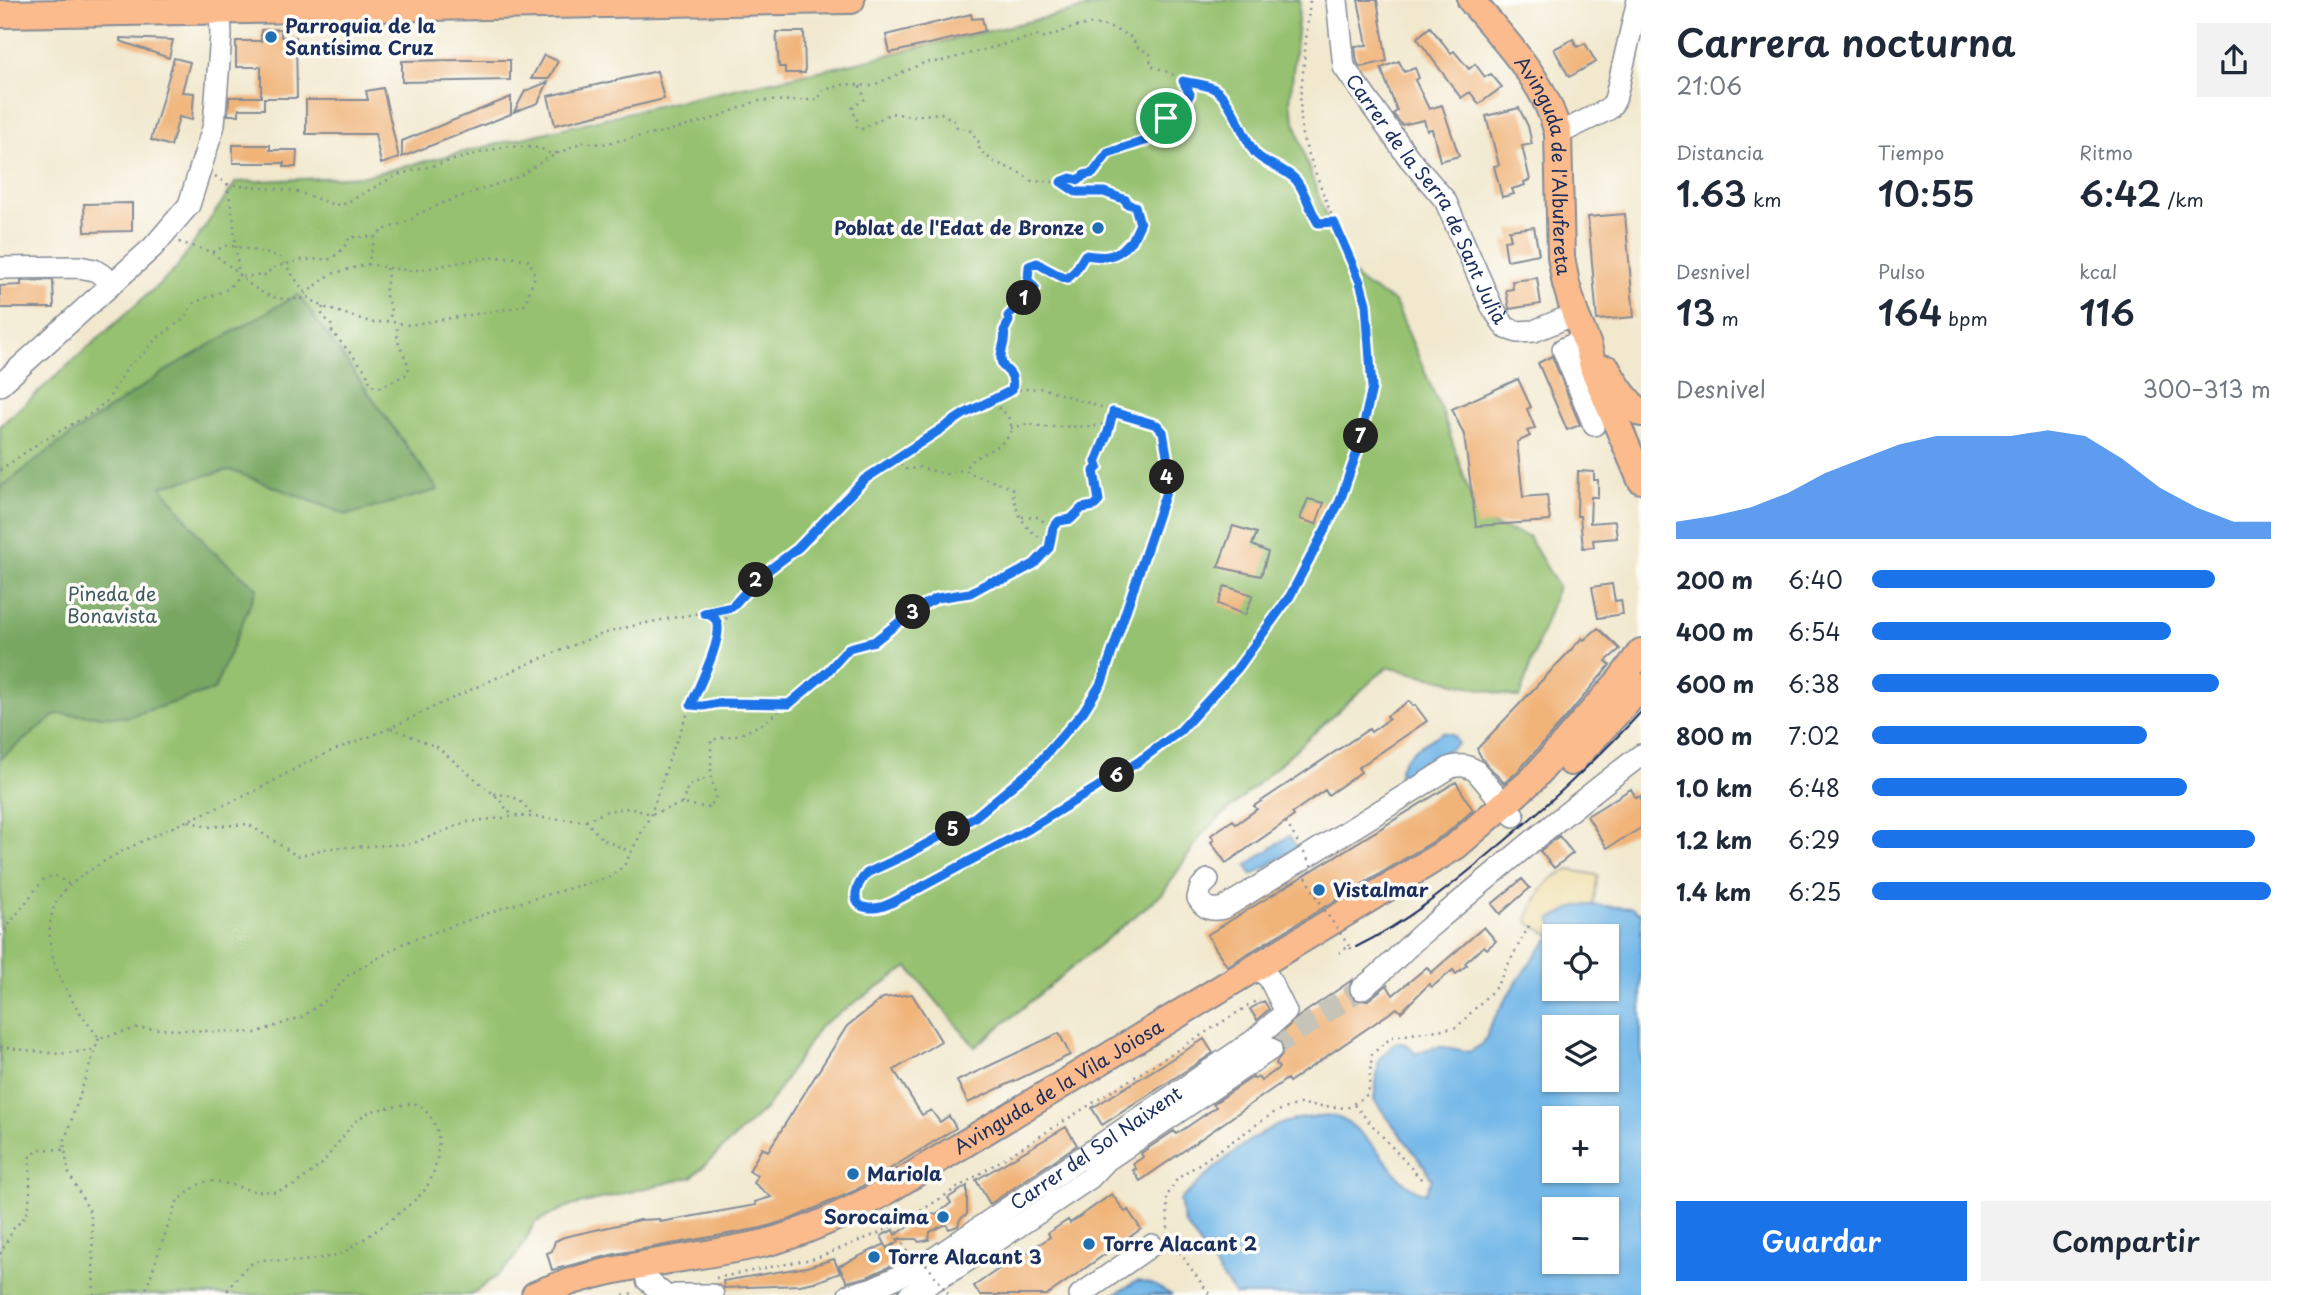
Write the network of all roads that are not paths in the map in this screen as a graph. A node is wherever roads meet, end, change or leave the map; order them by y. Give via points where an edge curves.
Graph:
1 (851, 0) edge
2 (1337, 0) edge
3 (1471, 0) edge
4 (1638, 0) edge
5 (550, 3) edge
6 (223, 6) edge
7 (6, 9) edge
8 (1558, 134) junction
9 (0, 268) edge
10 (114, 282) junction
11 (1575, 314) junction
12 (1587, 342) junction
13 (0, 385) edge
14 (1641, 413) edge
15 (1594, 425) dead end
16 (1641, 480) edge
17 (1641, 652) edge
18 (1641, 687) edge
19 (1641, 755) edge
20 (1509, 811) junction
21 (1208, 880) dead end
22 (1267, 978) junction
23 (1361, 989) tunnel mouth
24 (1271, 1049) tunnel mouth
25 (1159, 1240) road end
26 (709, 1287) edge
27 (656, 1288) edge
28 (535, 1295) edge
29 (581, 1295) edge
30 (676, 1295) edge
31 (849, 1295) edge
32 (909, 1295) edge
33 (1080, 1295) edge

1 - 5 main road
2 - 11 street, Carrer de la Serra de Sant Julià via 1344,67 1445,200 1492,307 1506,328 1534,331
3 - 8 main road, Avinguda de l'Albufereta via 1534,78
4 - 8 street via 1615,100 1609,108
5 - 6 main road
6 - 7 main road
6 - 10 street via 211,34 204,161 189,205 164,236
8 - 11 main road, Avinguda de l'Albufereta via 1561,257
9 - 10 street via 79,267
10 - 13 street
11 - 12 main road, Avinguda de l'Albufereta
12 - 14 main road, Avinguda de l'Albufereta
12 - 15 street via 1563,349
12 - 16 main road, Avinguda de l'Albufereta via 1594,370
17 - 20 main road, Avinguda de la Vila Joiosa
18 - 20 main road, Avinguda de la Vila Joiosa via 1560,773
19 - 23 street via 1586,796
20 - 21 street via 1476,771 1460,765 1224,908 1214,911 1198,898
20 - 22 main road, Avinguda de la Vila Joiosa
22 - 27 main road, Avinguda de la Vila Joiosa via 850,1229 770,1257
22 - 28 main road, Avinguda de la Vila Joiosa via 810,1229 599,1275
22 - 31 street, Carrer del Sol Naixent via 1286,1012 1252,1041 871,1289
24 - 32 street, Carrer del Sol Naixent via 1107,1160 1090,1178
25 - 33 street
26 - 30 street
27 - 29 main road, Avinguda de la Vila Joiosa

